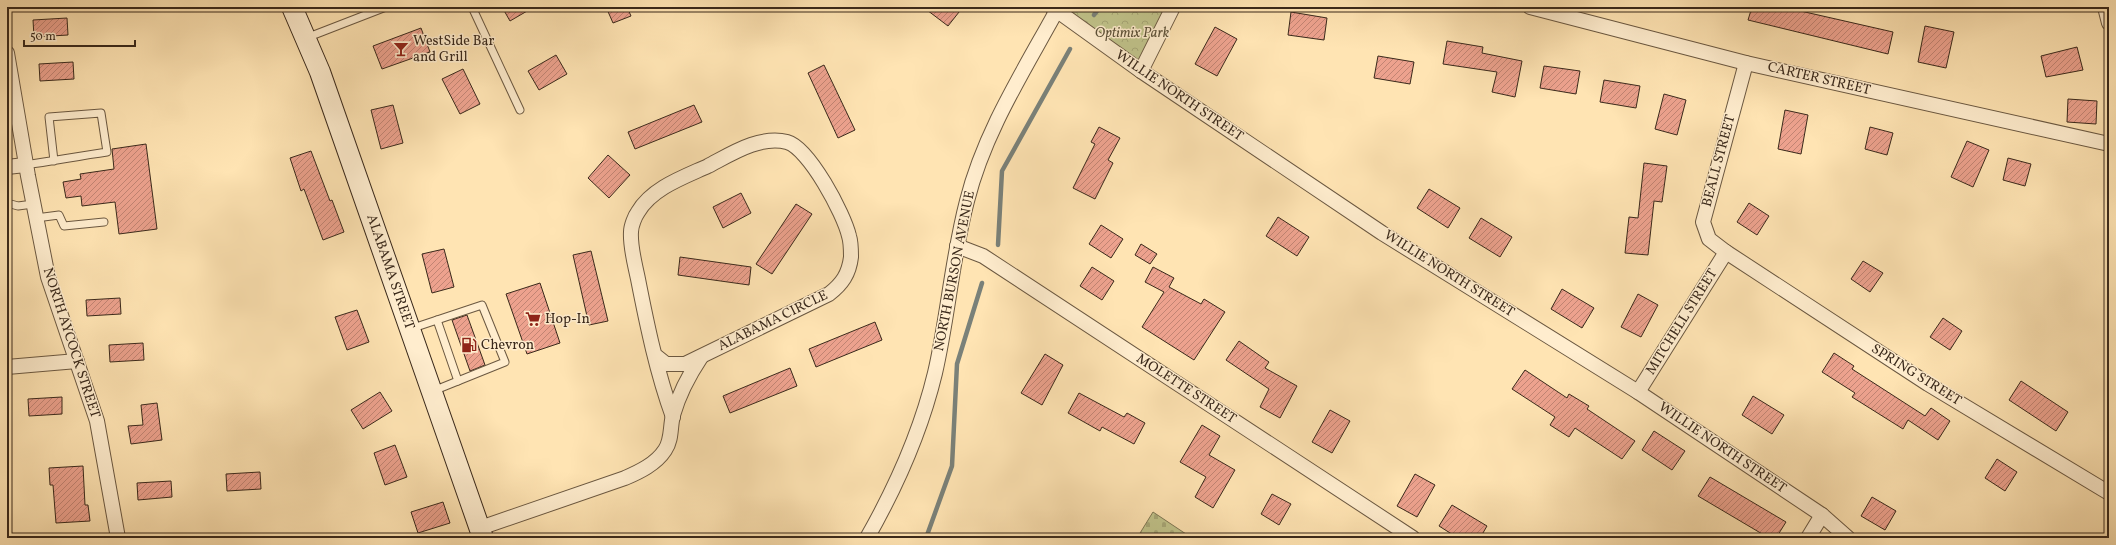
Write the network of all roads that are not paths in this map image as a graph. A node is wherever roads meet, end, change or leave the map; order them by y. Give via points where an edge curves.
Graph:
1 (292, 7) edge
2 (386, 7) edge
3 (472, 7) edge
4 (1173, 7) edge
5 (1530, 7) edge
6 (2105, 7) edge
7 (1055, 9) edge
8 (2109, 24) edge
9 (306, 38) junction
10 (7, 53) edge
11 (1746, 63) junction
12 (1141, 71) junction
13 (520, 110) dead end
14 (2109, 144) edge
15 (54, 161) junction
16 (26, 165) junction
17 (7, 167) edge
18 (7, 203) edge
19 (33, 204) junction
20 (36, 218) junction
21 (104, 222) dead end
22 (957, 246) junction
23 (1726, 252) junction
24 (437, 320) junction
25 (410, 329) junction
26 (656, 356) junction
27 (701, 357) junction
28 (76, 361) junction
29 (7, 367) edge
30 (458, 381) junction
31 (432, 391) junction
32 (1638, 392) junction
33 (673, 417) junction
34 (2109, 493) edge
35 (1822, 515) junction
36 (482, 533) edge
37 (118, 538) edge
38 (867, 538) edge
39 (1413, 538) edge
40 (1808, 538) edge
41 (1848, 538) edge

1 - 9 main road, ALABAMA STREET
2 - 9 lane
3 - 13 lane
4 - 12 street
5 - 11 street, CARTER STREET
6 - 8 street
7 - 12 street, WILLIE NORTH STREET
7 - 22 street, NORTH BURSON AVENUE via 984,146 967,200
9 - 25 main road, ALABAMA STREET
10 - 16 street, NORTH AYCOCK STREET
11 - 14 street, CARTER STREET
11 - 23 street, BEALL STREET via 1703,222 1709,239
12 - 32 street, WILLIE NORTH STREET via 1382,233
15 - 15 lane via 107,152 101,113 49,117
15 - 16 lane
16 - 17 street
16 - 19 street, NORTH AYCOCK STREET
18 - 19 lane via 18,206
19 - 20 street, NORTH AYCOCK STREET
20 - 21 lane via 59,214 64,226
20 - 28 street, NORTH AYCOCK STREET via 48,277
22 - 38 street, NORTH BURSON AVENUE via 934,374 921,421 897,480
22 - 39 street, MOLETTE STREET via 983,256
23 - 32 street, MITCHELL STREET
23 - 34 street, SPRING STREET via 1928,384
24 - 25 lane
24 - 30 lane
24 - 30 lane via 482,305 505,362
25 - 31 main road, ALABAMA STREET
26 - 27 street, ALABAMA CIRCLE via 666,364 674,365 685,364
26 - 27 street, ALABAMA CIRCLE via 630,231 638,212 654,195 728,156 765,140 788,142 804,153 815,167 838,210 849,236 851,256 847,273 841,285 829,294
26 - 33 street, ALABAMA CIRCLE
27 - 33 street, ALABAMA CIRCLE via 683,388
28 - 29 street
28 - 37 street, NORTH AYCOCK STREET via 97,421
30 - 31 lane
31 - 36 main road, ALABAMA STREET
32 - 35 street, WILLIE NORTH STREET
33 - 36 street, ALABAMA CIRCLE via 670,440 665,451 646,469
35 - 40 street
35 - 41 street, WILLIE NORTH STREET

